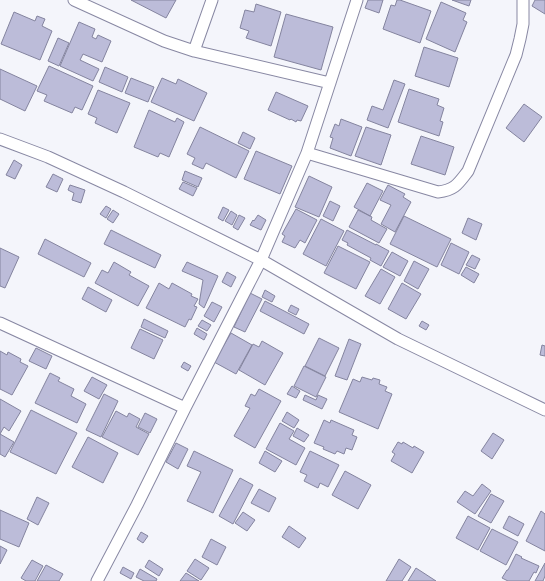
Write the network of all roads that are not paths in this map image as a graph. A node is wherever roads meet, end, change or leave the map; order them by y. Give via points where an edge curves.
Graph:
1 (74, 0) edge
2 (212, 0) edge
3 (357, 0) edge
4 (523, 0) edge
5 (194, 51) junction
6 (330, 84) junction
7 (0, 139) edge
8 (307, 153) junction
9 (261, 260) junction
10 (0, 323) edge
11 (185, 408) junction
12 (545, 410) edge
13 (97, 581) edge

1 - 5 street via 164,41
2 - 5 street
3 - 6 street
4 - 8 street via 523,24 516,55 468,171 456,186 438,192
5 - 6 street
6 - 8 street
7 - 9 street via 48,157
8 - 9 street
9 - 11 street
9 - 12 street via 398,339
10 - 11 street
11 - 13 street

